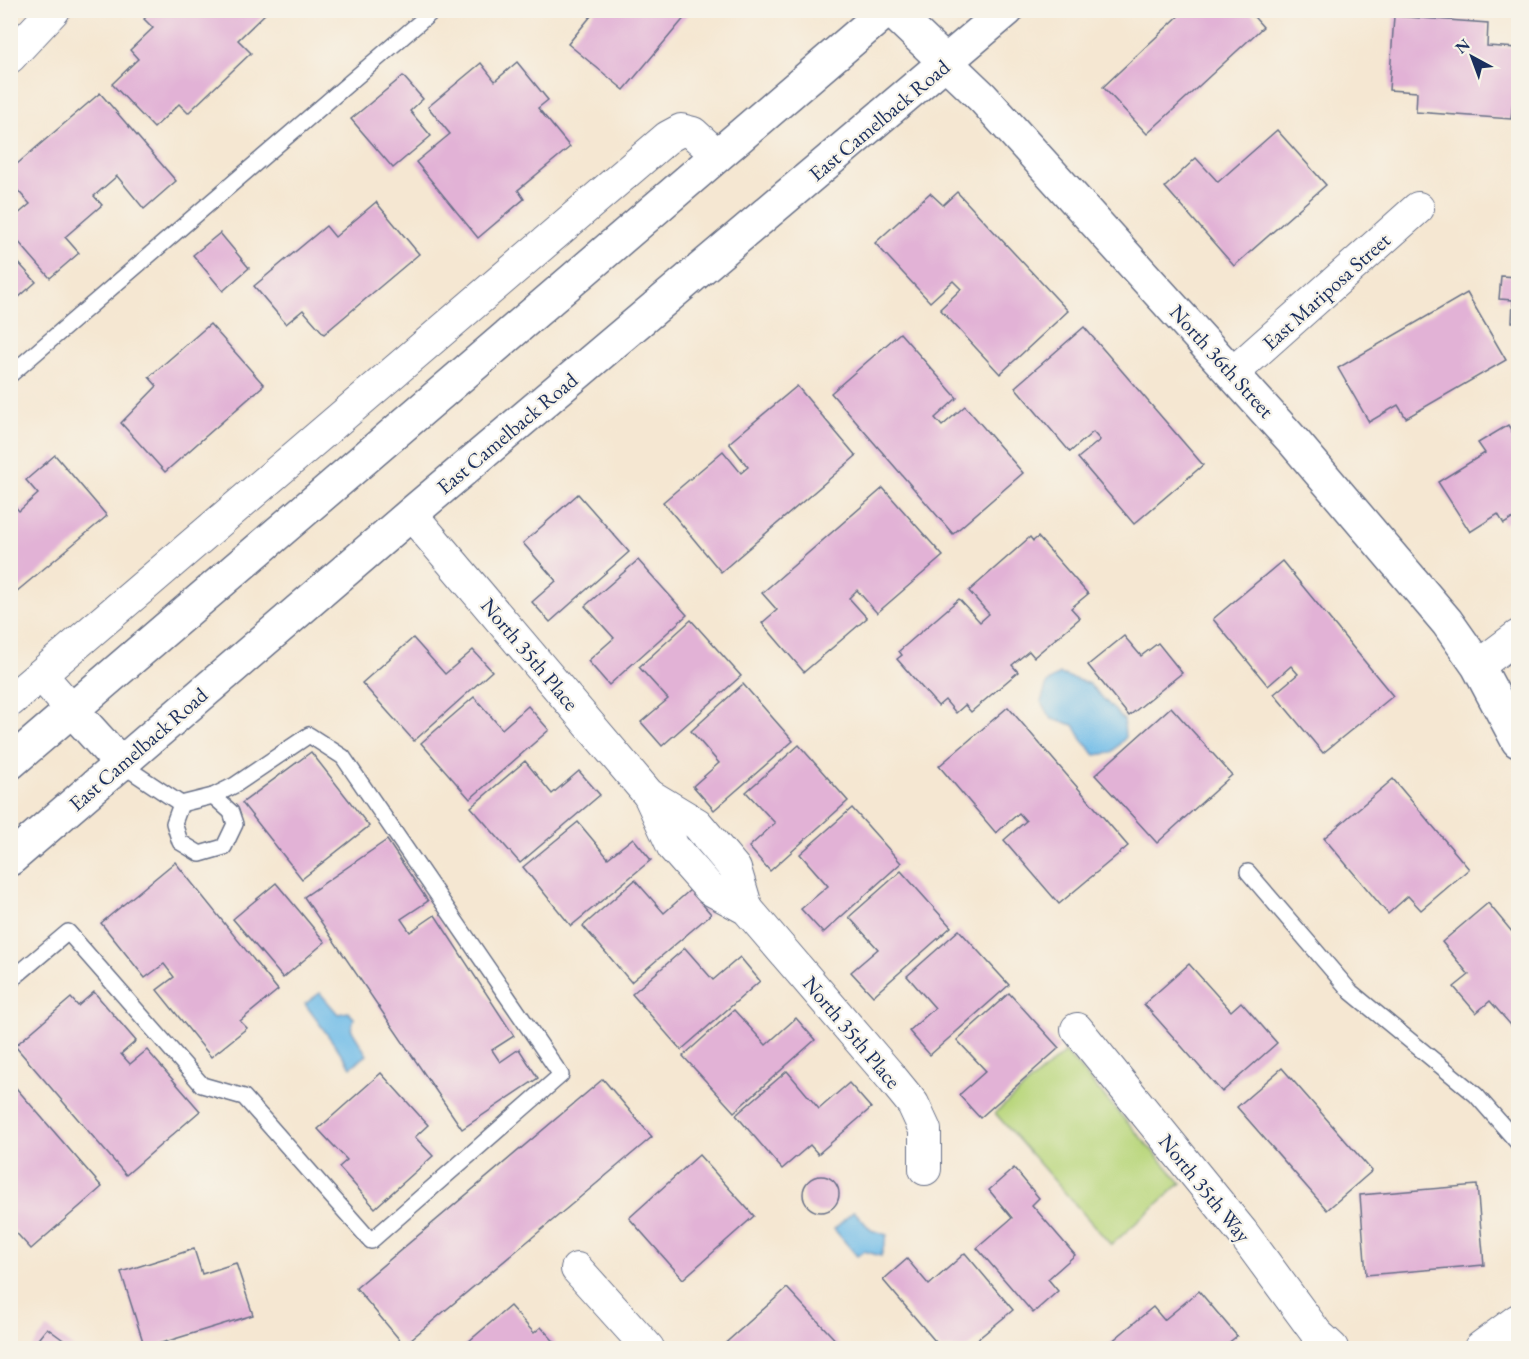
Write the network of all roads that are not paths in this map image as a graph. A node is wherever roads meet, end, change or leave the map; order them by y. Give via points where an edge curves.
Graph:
1 (54, 10) edge
2 (434, 10) edge
3 (889, 10) edge
4 (1007, 10) edge
5 (12, 51) edge
6 (945, 64) junction
7 (717, 156) junction
8 (1419, 208) dead end
9 (1233, 374) junction
10 (10, 375) edge
11 (411, 514) junction
12 (1518, 636) edge
13 (1478, 666) junction
14 (40, 675) junction
15 (10, 701) edge
16 (72, 710) junction
17 (1518, 741) edge
18 (10, 763) edge
19 (121, 764) junction
20 (213, 795) junction
21 (181, 804) junction
22 (10, 859) edge
23 (1248, 872) dead end
24 (10, 981) edge
25 (1077, 1029) dead end
26 (1518, 1143) edge
27 (925, 1169) dead end
28 (577, 1269) dead end
29 (1518, 1320) edge
30 (648, 1348) edge
31 (1332, 1348) edge
32 (1480, 1348) edge

1 - 5 street
2 - 10 lane
3 - 6 main road, North 36th Street
3 - 7 main road
4 - 6 main road, East Camelback Road
6 - 9 main road, North 36th Street via 983,98
6 - 11 main road, East Camelback Road
7 - 14 street via 693,133 681,130 668,137
7 - 16 main road
8 - 9 street, East Mariposa Street
9 - 13 main road, North 36th Street via 1447,622
11 - 19 main road, East Camelback Road
11 - 27 street, North 35th Place via 649,795 697,824 735,868 747,909 913,1104 925,1130
12 - 13 street
13 - 17 main road, North 36th Street
14 - 15 street
14 - 16 street
16 - 18 main road
16 - 19 main road
19 - 21 lane
19 - 22 main road, East Camelback Road
20 - 21 lane
20 - 21 lane via 231,812 235,824 224,847 200,854 180,842 174,823
20 - 24 lane via 235,785 309,735 343,757 561,1075 371,1241 244,1096 202,1084 68,932
23 - 26 lane via 1351,992 1476,1095
25 - 31 street, North 35th Way
28 - 30 street
29 - 32 street

